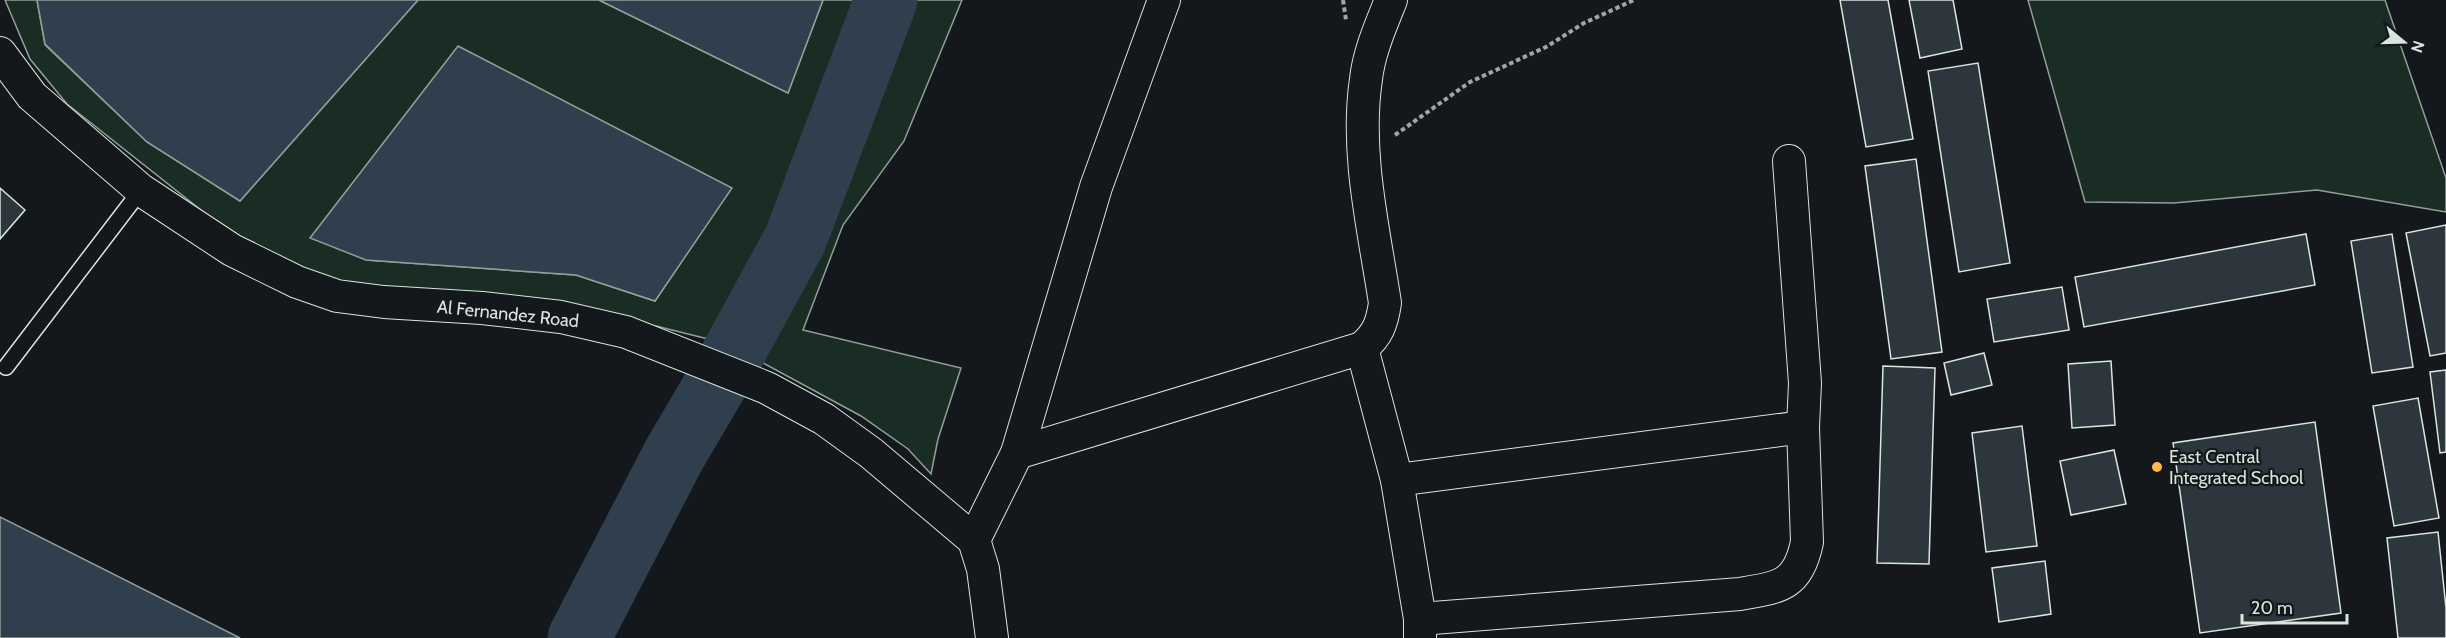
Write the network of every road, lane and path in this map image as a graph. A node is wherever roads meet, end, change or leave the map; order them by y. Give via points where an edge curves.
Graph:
1 (1164, 0) edge
2 (1391, 0) edge
3 (1634, 0) edge
4 (0, 53) edge
5 (1364, 158) junction
6 (1789, 161) dead end
7 (141, 190) junction
8 (1362, 348) junction
9 (6, 367) dead end
10 (1803, 427) junction
11 (1017, 453) junction
12 (1397, 480) junction
13 (974, 540) junction
14 (1420, 628) edge
15 (992, 638) edge

1 - 11 street via 1096,187
2 - 5 street via 1366,77
3 - 5 path via 1470,82
4 - 7 street, Al Fernandez Road via 32,96
5 - 8 street via 1385,303 1382,323
6 - 10 street via 1800,303
7 - 9 lane
7 - 13 street, Al Fernandez Road via 232,250 297,282 337,296 561,317 626,332 694,357 767,388 825,419
8 - 11 street
8 - 12 street
10 - 12 street
10 - 14 street via 1807,542 1803,560 1781,586 1740,594
11 - 13 street
12 - 14 street
13 - 15 street via 983,569

